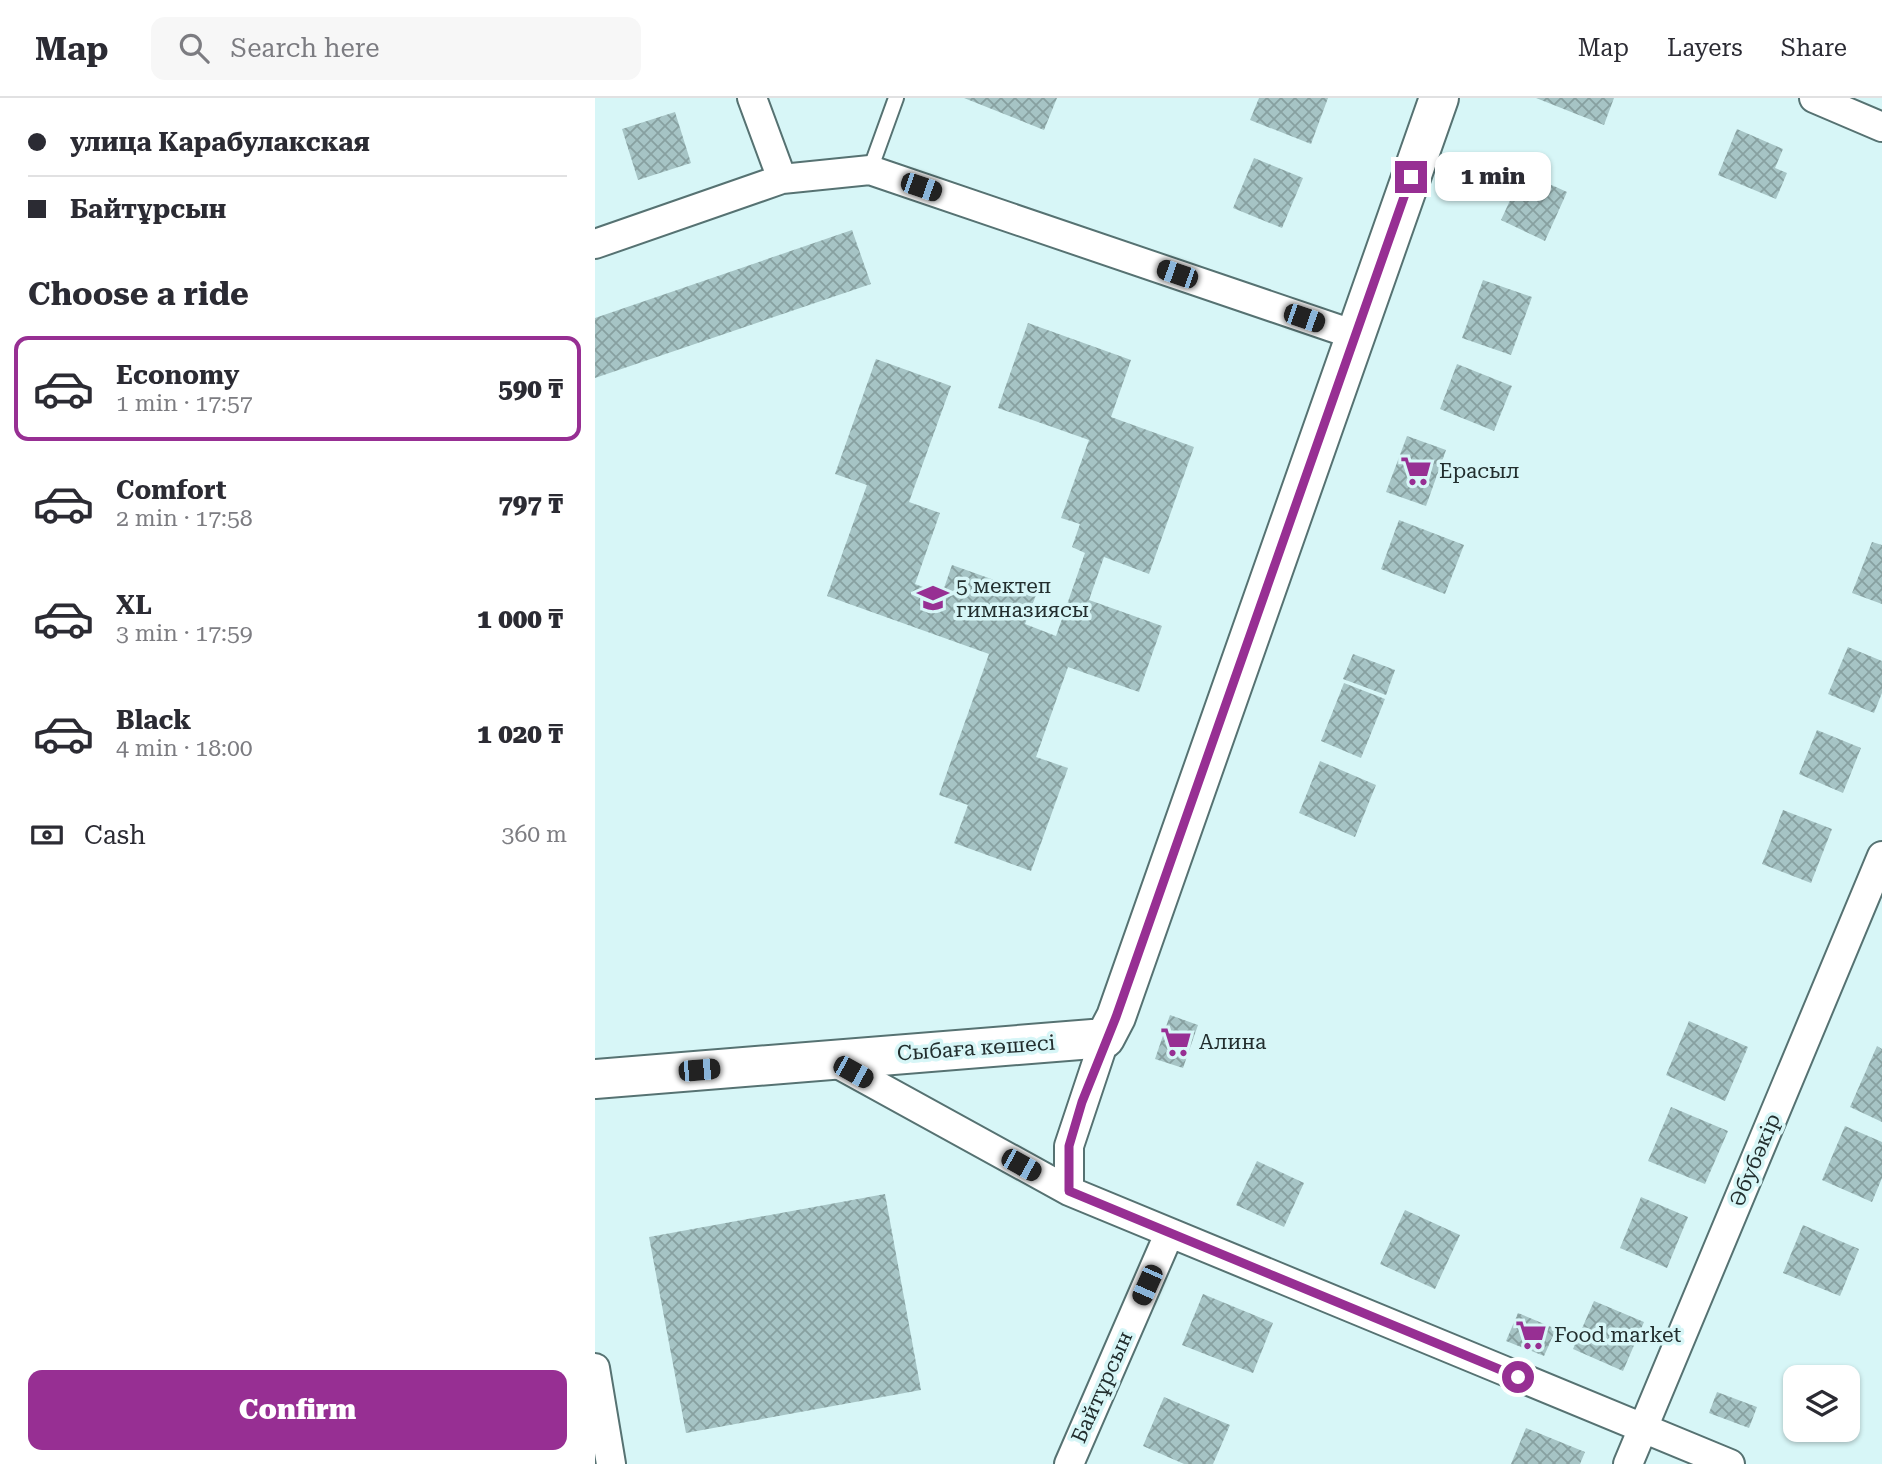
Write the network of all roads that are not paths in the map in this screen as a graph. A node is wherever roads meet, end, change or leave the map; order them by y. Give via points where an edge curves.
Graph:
1 (753, 98) edge
2 (896, 98) edge
3 (1439, 98) edge
4 (1814, 98) edge
5 (1882, 127) edge
6 (870, 170) junction
7 (782, 179) junction
8 (595, 244) edge
9 (1355, 335) junction
10 (1882, 856) edge
11 (1105, 1038) junction
12 (829, 1059) junction
13 (595, 1079) edge
14 (1069, 1191) junction
15 (1169, 1234) junction
16 (595, 1368) edge
17 (1643, 1428) junction
18 (611, 1464) edge
19 (1069, 1464) edge
20 (1627, 1464) edge
21 (1730, 1464) edge

1 - 7 street
2 - 6 lane
3 - 9 street
4 - 5 street
6 - 7 street
6 - 9 street
7 - 8 street
9 - 11 street
10 - 17 street, Әбубәкір
11 - 12 street, Сыбаға көшесі
11 - 14 street via 1069,1146
12 - 13 street, Сыбаға көшесі
12 - 14 street
14 - 15 street
15 - 17 street
15 - 19 street, Байтұрсын
16 - 18 street
17 - 20 street, Әбубәкір
17 - 21 street

